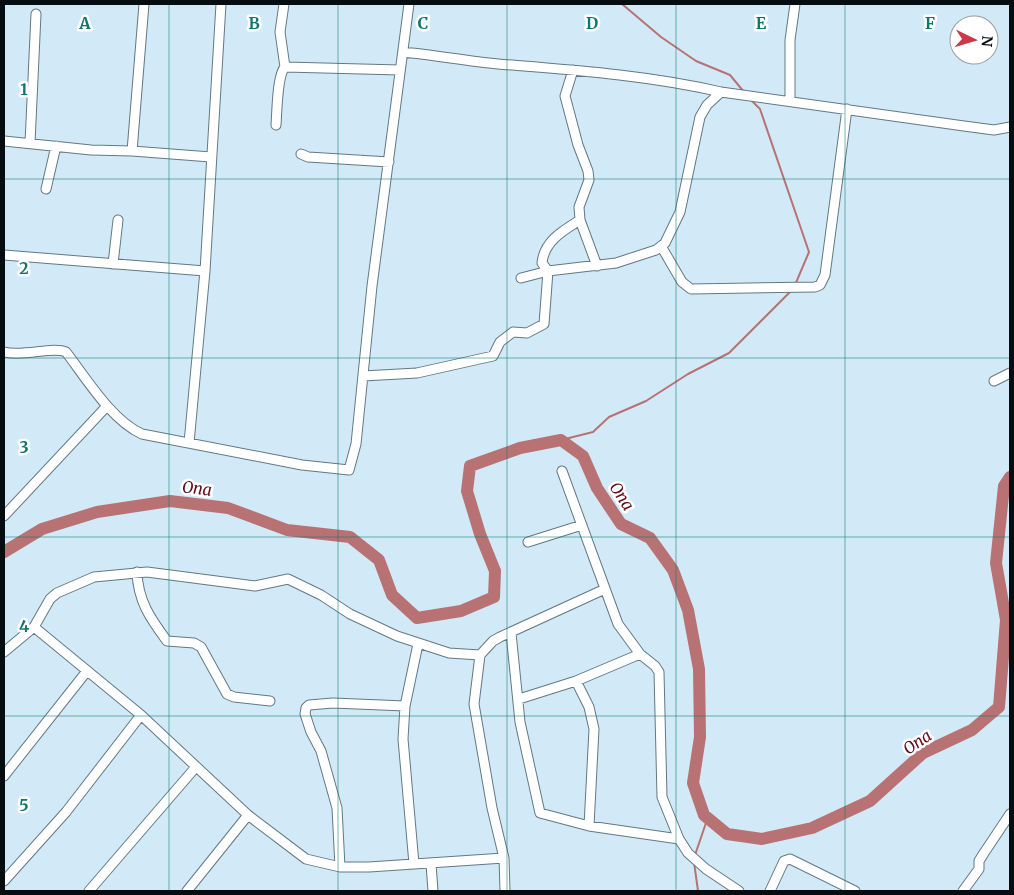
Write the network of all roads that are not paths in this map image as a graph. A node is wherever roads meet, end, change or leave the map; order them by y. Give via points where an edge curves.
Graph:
1 (144, 4) edge
2 (221, 4) edge
3 (284, 4) edge
4 (409, 4) edge
5 (795, 4) edge
6 (36, 14) dead end
7 (404, 52) junction
8 (285, 67) junction
9 (400, 70) junction
10 (574, 70) junction
11 (720, 92) junction
12 (790, 101) junction
13 (847, 109) junction
14 (276, 125) dead end
15 (1010, 127) edge
16 (4, 142) edge
17 (30, 143) junction
18 (56, 146) junction
19 (132, 151) junction
20 (302, 154) dead end
21 (212, 157) junction
22 (389, 162) junction
23 (46, 189) dead end
24 (118, 220) dead end
25 (580, 220) junction
26 (661, 246) junction
27 (4, 255) edge
28 (114, 264) junction
29 (596, 266) junction
30 (205, 271) junction
31 (548, 271) junction
32 (521, 278) dead end
33 (4, 352) edge
34 (1010, 373) edge
35 (363, 376) junction
36 (994, 381) dead end
37 (107, 406) junction
38 (189, 443) junction
39 (562, 471) dead end
40 (4, 516) edge
41 (582, 525) junction
42 (528, 542) dead end
43 (137, 572) junction
44 (606, 589) junction
45 (34, 627) junction
46 (512, 633) junction
47 (418, 644) junction
48 (4, 652) edge
49 (640, 654) junction
50 (480, 655) junction
51 (87, 672) junction
52 (576, 680) junction
53 (519, 699) junction
54 (270, 701) dead end
55 (405, 706) junction
56 (141, 715) junction
57 (195, 768) junction
58 (4, 776) edge
59 (1010, 814) edge
60 (248, 815) junction
61 (589, 826) junction
62 (679, 840) junction
63 (504, 858) junction
64 (414, 864) junction
65 (431, 864) junction
66 (340, 867) junction
67 (4, 881) edge
68 (851, 890) edge
69 (89, 891) edge
70 (187, 891) edge
71 (433, 891) edge
72 (505, 891) edge
73 (739, 891) edge
74 (770, 891) edge
75 (963, 891) edge

1 - 19 street
2 - 21 street
3 - 8 street via 280,32
4 - 7 street
5 - 12 street via 790,40
6 - 17 street
7 - 9 street
7 - 10 street
8 - 9 street
8 - 14 street via 280,79
9 - 22 street
10 - 11 street via 688,84
10 - 25 street via 565,96 589,178 579,207
11 - 12 street
11 - 26 street via 706,105 700,117 680,212
12 - 13 street
13 - 15 street via 994,130
13 - 26 street via 825,275 820,285 692,289 682,282
16 - 17 street
17 - 18 street
18 - 19 street
18 - 23 street
19 - 21 street
20 - 22 street
21 - 30 street
22 - 35 street
24 - 28 street
25 - 29 street
25 - 31 street via 557,235 546,250 542,263
26 - 29 street via 641,256
27 - 28 street
28 - 30 street
29 - 31 street
30 - 38 street
31 - 32 street
31 - 35 street via 544,324 526,333 513,332 500,342 493,356 417,372
33 - 37 street via 16,355 57,350 66,352
34 - 36 street
35 - 38 street via 356,444 349,470 302,466
37 - 38 street via 135,431
37 - 40 street
39 - 41 street
41 - 42 street
41 - 44 street
43 - 45 street via 94,577 57,593
43 - 47 street via 255,586 288,579 350,614
43 - 54 street via 144,610 167,641 189,642 201,647 226,694
44 - 46 street
44 - 49 street via 618,624
45 - 48 street
45 - 51 street
46 - 50 street via 493,641
46 - 53 street
47 - 50 street via 456,655
47 - 55 street
49 - 52 street
49 - 62 street via 658,672 660,788
50 - 63 street via 474,704
51 - 56 street
51 - 58 street
52 - 53 street
52 - 61 street via 589,707 594,729
53 - 61 street via 520,722 540,812
55 - 64 street via 403,746
55 - 66 street via 333,703 306,708 310,732 321,751 337,808
56 - 57 street
56 - 67 street via 66,812
57 - 60 street
57 - 69 street
59 - 75 street
60 - 66 street via 298,855
60 - 70 street
61 - 62 street
62 - 73 street via 693,859
63 - 65 street
63 - 72 street
64 - 65 street
64 - 66 street
65 - 71 street
68 - 74 street via 790,859 784,861

